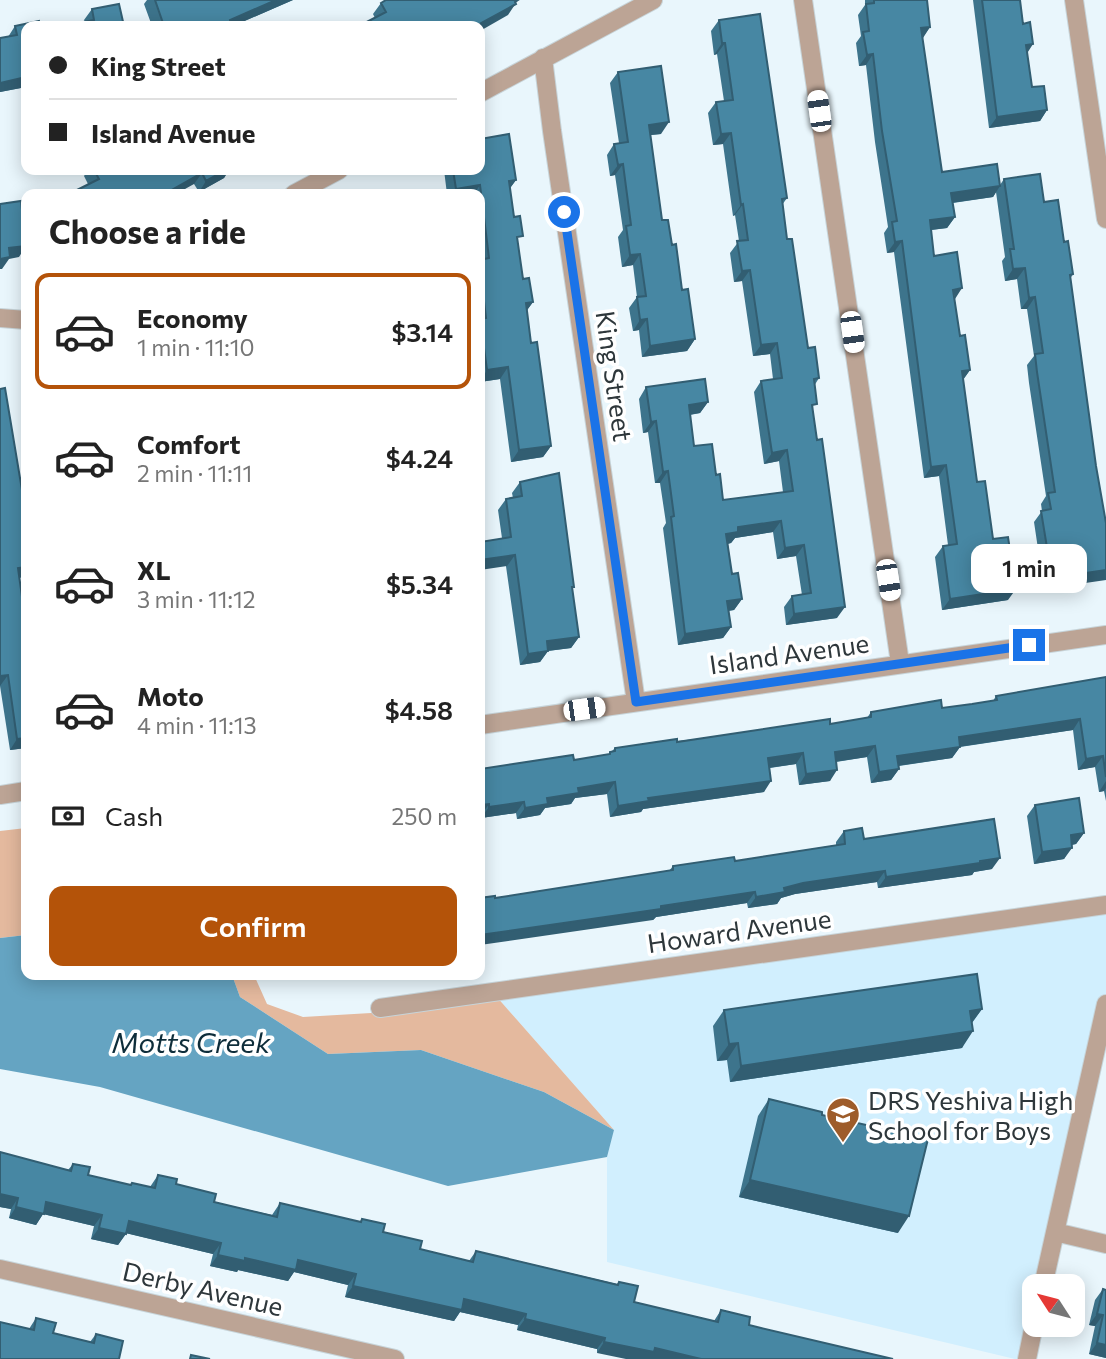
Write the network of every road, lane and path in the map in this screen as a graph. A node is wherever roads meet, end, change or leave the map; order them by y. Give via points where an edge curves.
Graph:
1 (653, 0) edge
2 (803, 0) edge
3 (1074, 0) edge
4 (543, 58) junction
5 (485, 90) edge
6 (330, 175) edge
7 (303, 189) edge
8 (1106, 219) edge
9 (0, 318) edge
10 (21, 320) edge
11 (1106, 635) edge
12 (900, 663) junction
13 (636, 702) junction
14 (485, 724) edge
15 (21, 792) edge
16 (0, 794) edge
17 (1106, 905) edge
18 (1106, 1004) edge
19 (380, 1008) dead end
20 (1055, 1232) junction
21 (1106, 1244) edge
22 (0, 1269) edge
23 (1046, 1274) edge
24 (1032, 1337) edge
25 (394, 1359) edge
26 (1027, 1359) edge

1 - 4 street
2 - 12 street
3 - 8 street
4 - 5 street
4 - 13 street, King Street
6 - 7 street
9 - 10 street
11 - 12 street, Island Avenue
12 - 13 street, Island Avenue
13 - 14 street, Island Avenue
15 - 16 street
17 - 19 street, Howard Avenue
18 - 20 street
20 - 21 street
20 - 23 street
22 - 25 street, Derby Avenue
24 - 26 street

